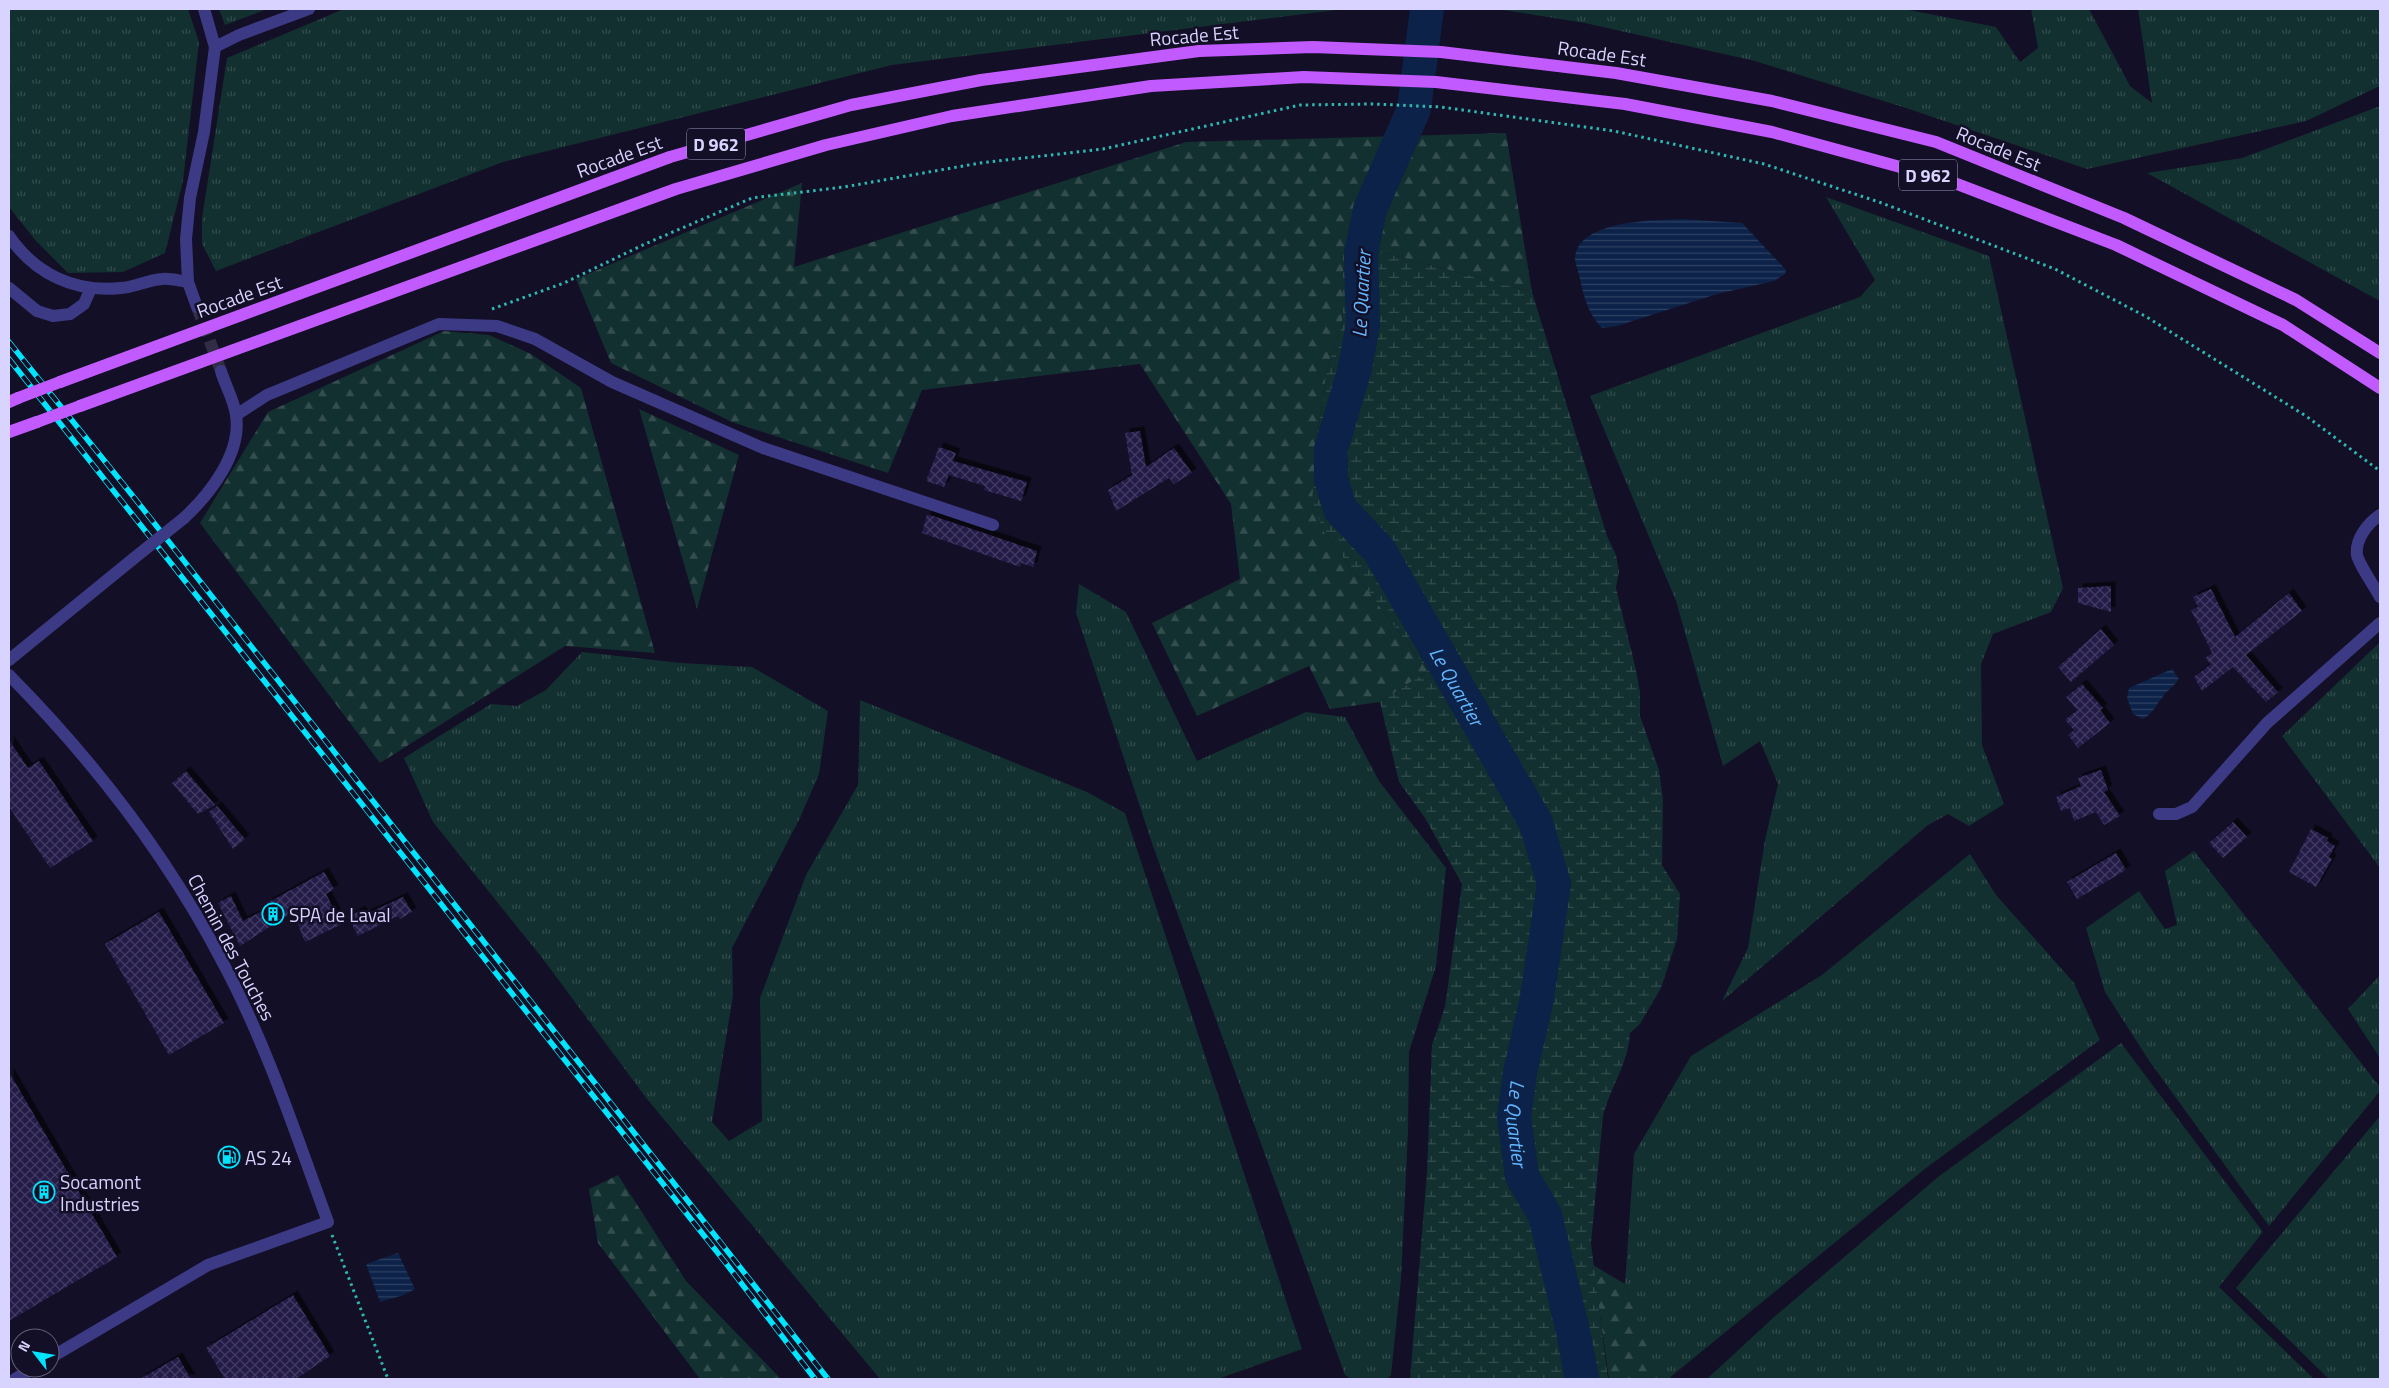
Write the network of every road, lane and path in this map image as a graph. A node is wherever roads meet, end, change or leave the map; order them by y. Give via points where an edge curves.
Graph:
1 (204, 9) edge
2 (309, 9) edge
3 (215, 48) junction
4 (9, 236) edge
5 (188, 282) junction
6 (9, 288) edge
7 (92, 288) junction
8 (197, 308) tunnel mouth
9 (484, 311) dead end
10 (2380, 353) edge
11 (221, 371) tunnel mouth
12 (2380, 388) edge
13 (13, 400) edge
14 (236, 415) junction
15 (9, 432) edge
16 (2380, 471) edge
17 (2380, 515) edge
18 (993, 525) dead end
19 (2380, 597) edge
20 (2380, 623) edge
21 (9, 660) edge
22 (9, 675) edge
23 (2158, 814) dead end
24 (328, 1222) junction
25 (60, 1352) edge
26 (388, 1379) edge

1 - 3 street
2 - 3 street
3 - 5 street via 204,132 190,198 186,239
4 - 7 street via 31,262 47,274 67,284
5 - 7 street via 162,279 121,288
5 - 8 street
6 - 7 street via 37,311 53,316 70,314 84,304
9 - 16 path via 564,283 752,198 844,187 980,163 1103,149 1300,104 1441,106 1614,131 1764,164 1879,202 2046,266 2145,316 2306,416
10 - 13 main road, Rocade Est / D 962, bridge via 2296,300 2141,226 1936,142 1772,101 1626,74 1441,52 1313,47 1199,51 981,80 851,105 670,158
11 - 14 street
12 - 15 main road, D 962, bridge via 2283,326 2116,245 1944,179 1772,132 1625,104 1436,82 1304,78 1151,86 952,116 826,144 676,189
14 - 18 street via 267,395 439,324 497,326 535,339 612,382 763,448
14 - 21 street, bridge via 234,442 213,488 184,518
17 - 19 street via 2370,522 2361,536 2357,555
20 - 23 street via 2267,723 2192,807 2176,814
22 - 24 street, Chemin des Touches via 114,795 178,882 224,964 270,1064
24 - 25 street via 208,1265
24 - 26 path

